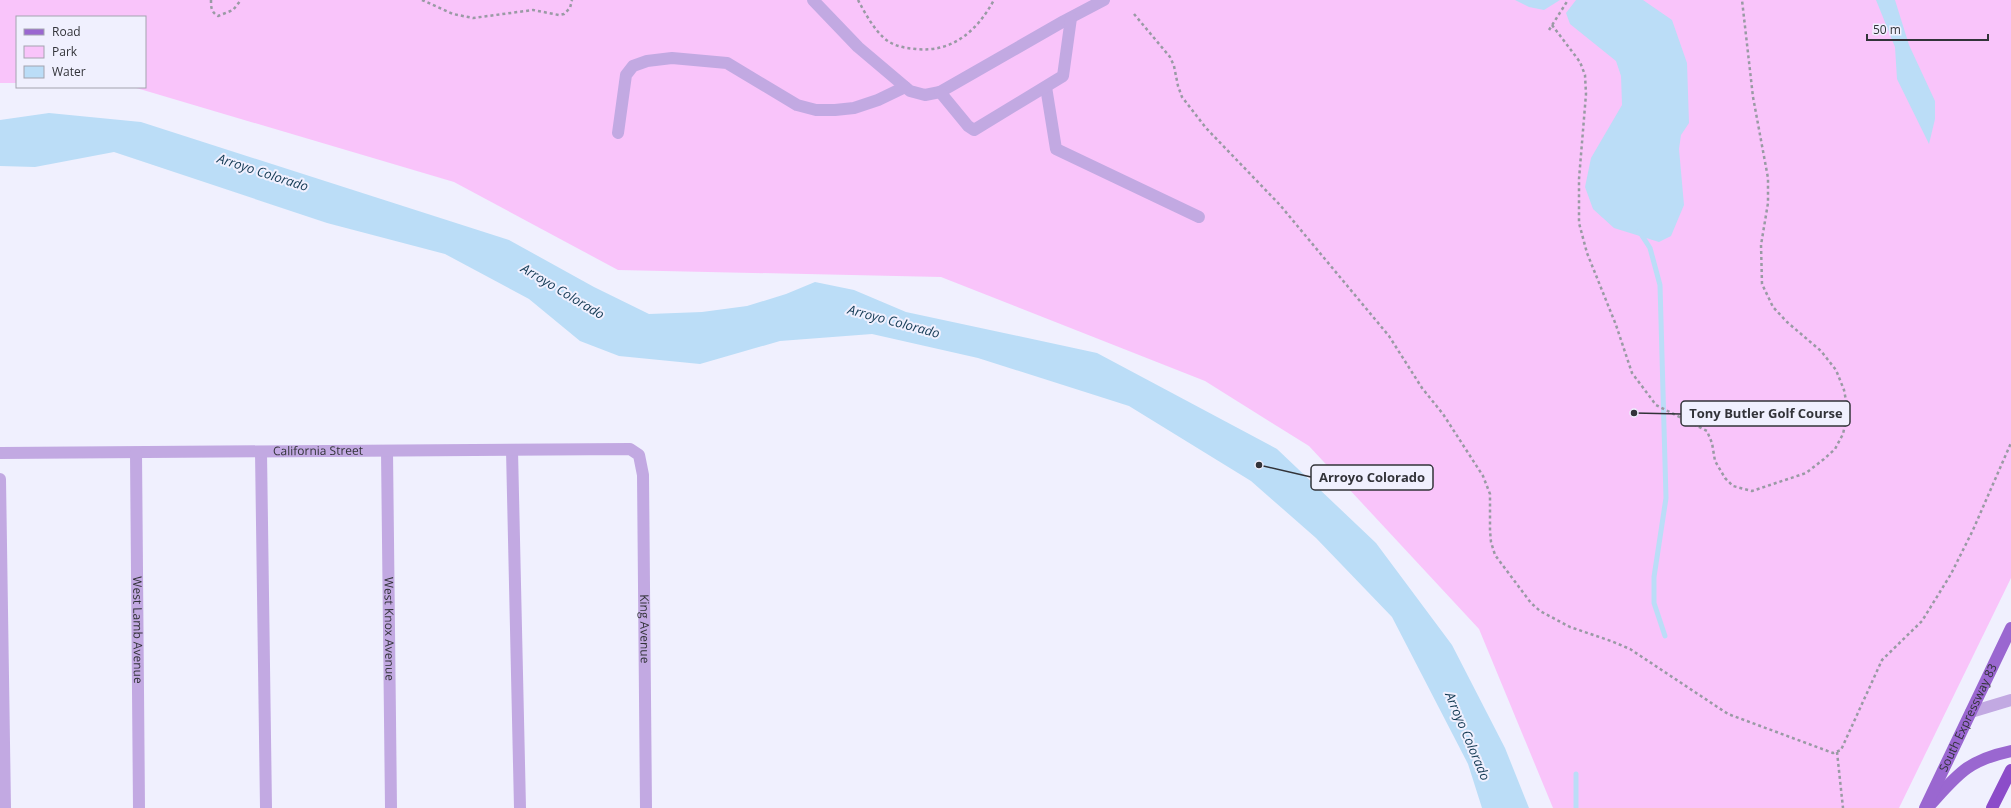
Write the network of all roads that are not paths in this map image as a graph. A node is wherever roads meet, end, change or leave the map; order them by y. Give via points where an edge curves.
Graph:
1 (813, 0) edge
2 (1104, 0) edge
3 (1076, 15) junction
4 (1046, 86) junction
5 (905, 87) junction
6 (940, 92) junction
7 (618, 133) dead end
8 (1199, 217) dead end
9 (512, 450) junction
10 (387, 451) junction
11 (261, 452) junction
12 (0, 453) edge
13 (136, 453) junction
14 (636, 453) joint
15 (0, 479) edge
16 (2011, 628) edge
17 (2011, 700) edge
18 (1971, 712) junction
19 (2011, 751) edge
20 (2009, 774) edge
21 (5, 808) edge
22 (139, 808) edge
23 (266, 808) edge
24 (391, 808) edge
25 (520, 808) edge
26 (646, 808) edge
27 (1925, 808) edge
28 (1928, 808) edge
29 (1992, 808) edge

1 - 5 street via 858,47
2 - 3 street
3 - 4 street via 1064,76
3 - 6 street
4 - 6 street via 974,130
4 - 8 street via 1056,149
5 - 6 street via 925,95
5 - 7 street via 854,108 816,110 797,105 727,63 672,58 647,61 633,66 626,75
9 - 10 street, California Street
9 - 14 street, California Street via 630,449
9 - 25 street
10 - 11 street, California Street
10 - 24 street, West Knox Avenue
11 - 13 street, California Street
11 - 23 street
12 - 13 street, California Street
13 - 22 street, West Lamb Avenue
14 - 26 street, King Avenue via 642,464 643,475
15 - 21 street
16 - 18 main road, South Expressway 83
17 - 18 street
18 - 27 main road, South Expressway 83
19 - 28 main road via 1989,756 1959,773
20 - 29 highway

